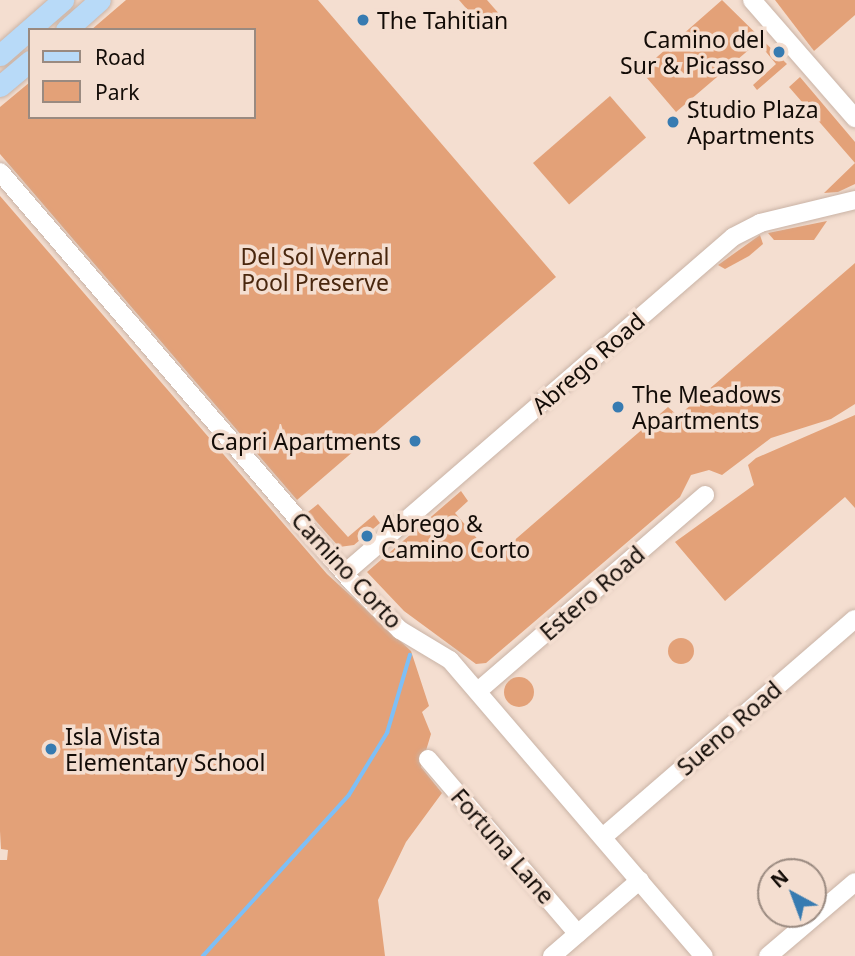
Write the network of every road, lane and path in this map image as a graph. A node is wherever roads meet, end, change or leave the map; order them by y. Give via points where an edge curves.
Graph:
1 (63, 0) edge
2 (100, 0) edge
3 (752, 0) edge
4 (31, 28) edge
5 (68, 28) edge
6 (28, 31) edge
7 (0, 55) edge
8 (28, 63) edge
9 (0, 86) edge
10 (855, 118) edge
11 (0, 172) edge
12 (855, 200) edge
13 (705, 495) dead end
14 (345, 573) junction
15 (855, 619) edge
16 (478, 691) junction
17 (428, 759) dead end
18 (603, 836) junction
19 (640, 880) junction
20 (855, 882) edge
21 (578, 934) junction
22 (552, 956) edge
23 (705, 956) edge
24 (768, 956) edge

1 - 4 main road
2 - 5 main road
3 - 10 street
6 - 7 main road
8 - 9 main road
11 - 14 street, Camino Corto
12 - 14 street, Abrego Road via 760,223 733,237
13 - 16 street, Estero Road
14 - 16 street, Camino Corto via 400,630 450,660
15 - 18 street, Sueno Road
16 - 18 street, Camino Corto
17 - 21 street, Fortuna Lane
18 - 19 street, Camino Corto
19 - 21 street
19 - 23 street, Camino Corto
20 - 24 street
21 - 22 street

